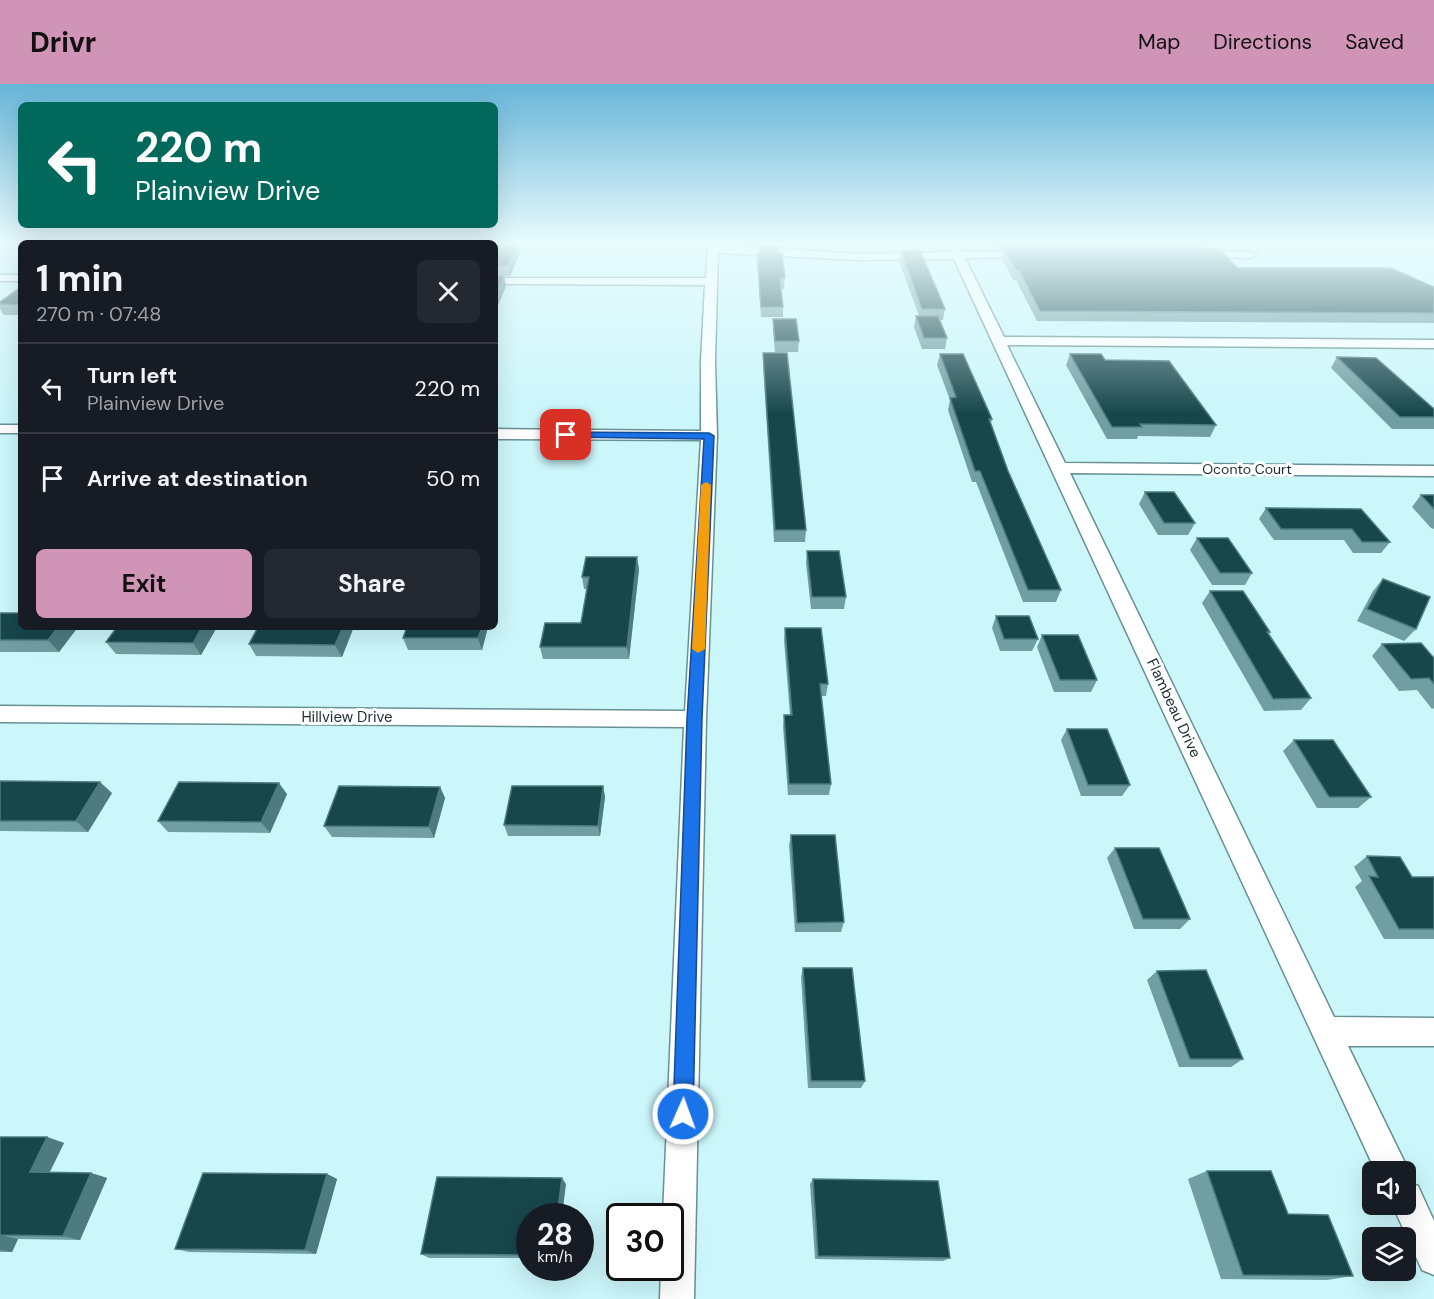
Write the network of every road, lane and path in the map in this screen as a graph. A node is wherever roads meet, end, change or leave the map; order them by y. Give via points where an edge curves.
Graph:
1 (710, 301) edge
2 (980, 301) edge
3 (999, 341) junction
4 (1434, 344) edge
5 (0, 429) edge
6 (18, 429) edge
7 (498, 434) edge
8 (709, 436) junction
9 (1061, 468) junction
10 (1434, 471) edge
11 (0, 714) edge
12 (694, 719) junction
13 (1327, 1031) junction
14 (1434, 1032) edge
15 (1388, 1161) edge
16 (1414, 1215) edge
17 (1434, 1258) edge
18 (677, 1299) edge

1 - 8 street
2 - 3 street, Flambeau Drive
3 - 4 street
3 - 9 street, Flambeau Drive
5 - 6 street
7 - 8 street
8 - 12 street
9 - 10 street, Oconto Court
9 - 13 street, Flambeau Drive
11 - 12 street, Hillview Drive
12 - 18 street
13 - 14 street
13 - 15 street, Flambeau Drive
16 - 17 street

